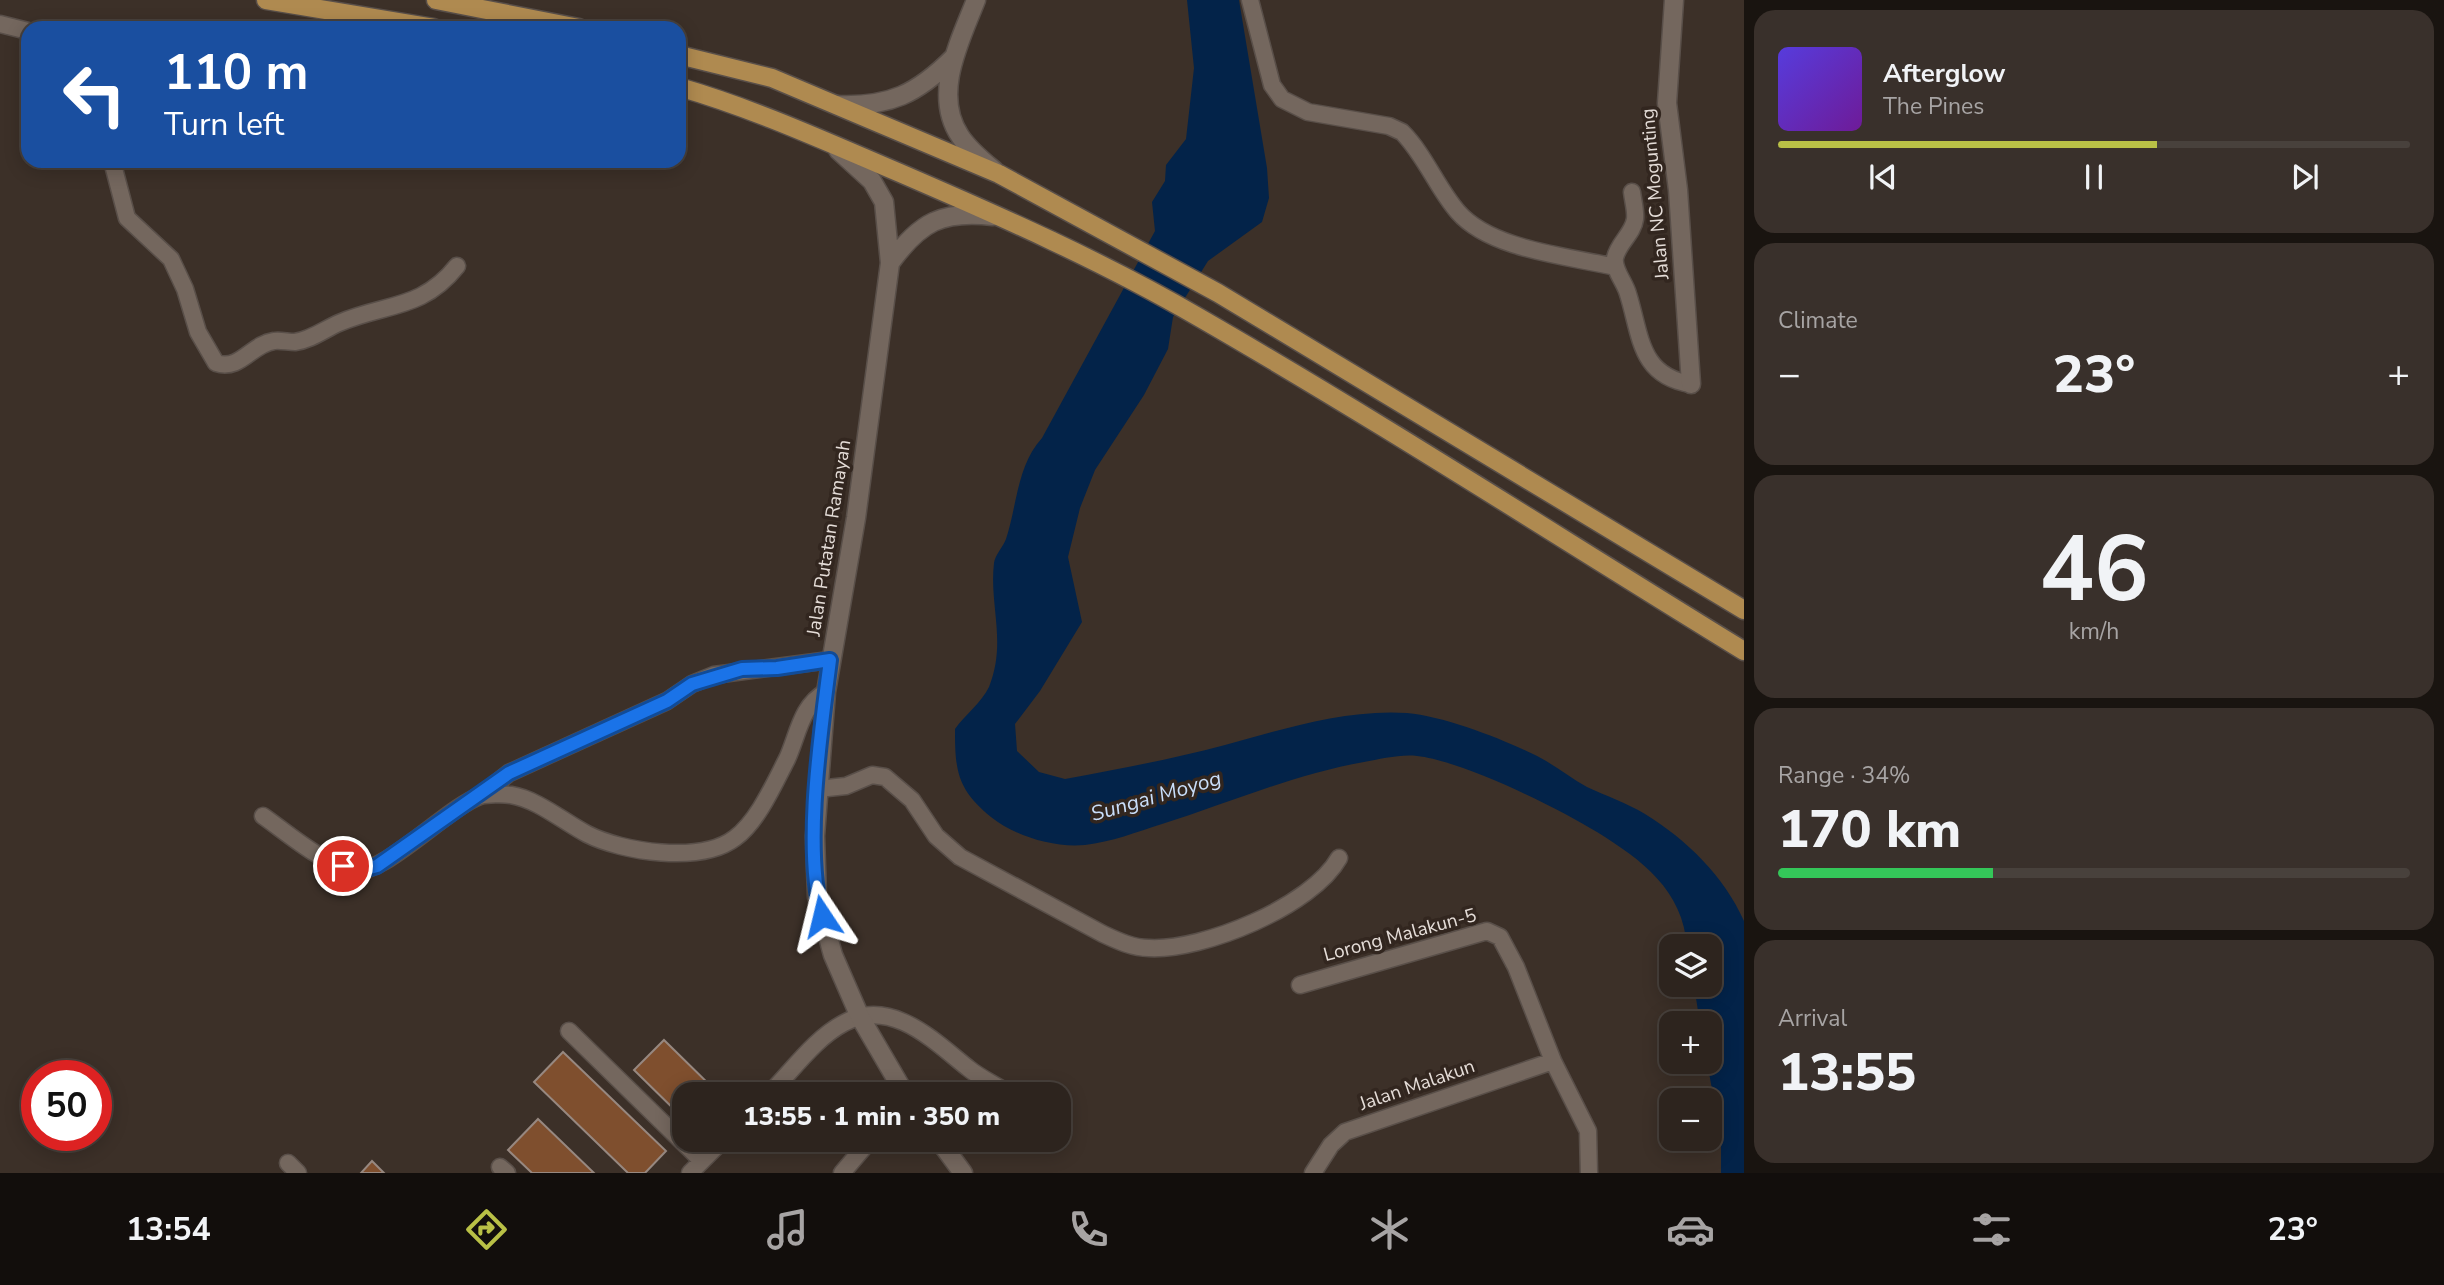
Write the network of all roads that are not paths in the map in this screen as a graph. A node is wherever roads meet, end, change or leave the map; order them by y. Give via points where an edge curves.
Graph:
1 (266, 0) edge
2 (436, 0) edge
3 (976, 0) edge
4 (1250, 0) edge
5 (1674, 0) edge
6 (392, 21) edge
7 (543, 21) edge
8 (0, 24) edge
9 (21, 30) edge
10 (686, 57) edge
11 (954, 57) junction
12 (686, 90) edge
13 (836, 104) junction
14 (830, 143) junction
15 (114, 168) edge
16 (999, 174) junction
17 (1632, 192) dead end
18 (1002, 217) junction
19 (890, 263) junction
20 (457, 266) dead end
21 (1615, 267) junction
22 (1692, 384) joint
23 (1744, 610) edge
24 (1744, 651) edge
25 (830, 660) junction
26 (826, 692) junction
27 (817, 789) junction
28 (481, 796) junction
29 (263, 817) dead end
30 (1339, 859) dead end
31 (1300, 985) dead end
32 (860, 1017) junction
33 (569, 1031) dead end
34 (1553, 1061) junction
35 (781, 1082) edge
36 (898, 1082) edge
37 (992, 1082) edge
38 (711, 1152) edge
39 (860, 1152) edge
40 (948, 1152) edge
41 (702, 1161) junction
42 (690, 1173) edge
43 (842, 1173) edge
44 (963, 1173) edge
45 (1313, 1173) edge
46 (1589, 1173) edge

1 - 6 main road
2 - 7 main road
3 - 11 main road
4 - 21 street via 1272,85 1289,105 1402,132 1459,214 1487,234
5 - 22 main road, Jalan NC Mogunting via 1667,103
8 - 9 street
10 - 13 main road via 772,78
11 - 13 main road via 910,93 884,103
11 - 16 main road via 948,86 955,123 960,136
12 - 14 main road
13 - 16 main road
14 - 18 main road
14 - 19 main road, Jalan Putatan Ramayah via 872,181 884,202
15 - 20 street via 127,218 171,259 198,332 216,363 234,364 274,341 296,342 357,317 418,300 441,286
16 - 23 main road via 1218,293
17 - 21 street via 1635,217 1619,247
18 - 19 main road via 945,216 906,241
18 - 24 main road via 1199,317
19 - 25 main road, Jalan Putatan Ramayah via 856,518
21 - 22 street via 1628,294 1642,347 1673,381
25 - 26 main road, Jalan Putatan Ramayah
25 - 28 street via 714,675 509,773
26 - 27 main road, Jalan Putatan Ramayah
26 - 28 street via 807,707 787,758 750,821 736,838 719,847 665,853 613,844 513,795
27 - 30 street via 846,786 872,775 885,777 912,800 936,836 960,857 1103,934 1150,948 1229,933 1302,894
27 - 32 main road, Jalan Putatan Ramayah via 817,897 833,955
28 - 29 street via 377,866 356,872 330,861
31 - 34 street, Lorong Malakun-5 via 1487,931 1500,937 1516,967
32 - 35 street via 827,1036
32 - 36 main road, Jalan Putatan Ramayah
32 - 37 street via 882,1016 908,1023
33 - 41 street
34 - 45 street, Jalan Malakun via 1345,1132
34 - 46 street, Lorong Malakun-5 via 1588,1131
38 - 41 street
39 - 43 street
40 - 44 main road
41 - 42 street

